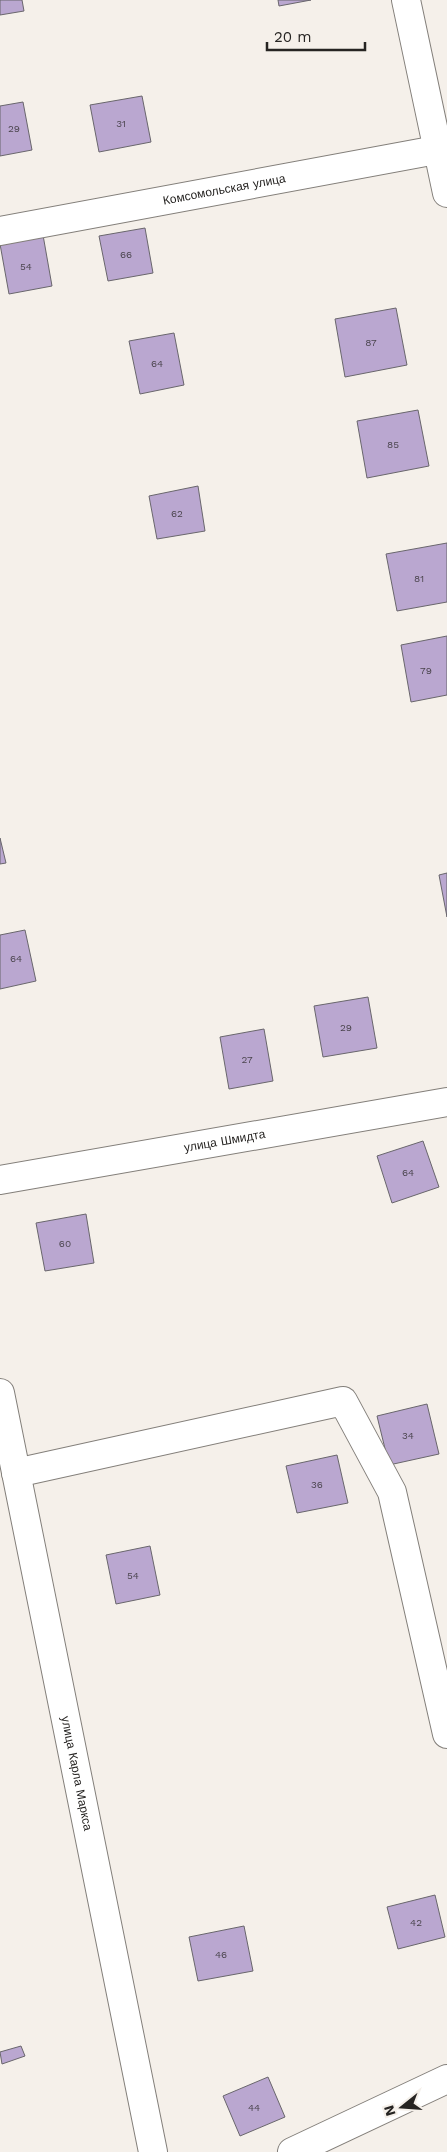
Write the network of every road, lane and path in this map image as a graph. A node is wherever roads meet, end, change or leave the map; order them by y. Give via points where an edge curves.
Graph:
1 (406, 0) edge
2 (442, 149) edge
3 (447, 193) edge
4 (0, 232) edge
5 (447, 1102) edge
6 (0, 1180) edge
7 (0, 1393) edge
8 (16, 1473) junction
9 (447, 1734) edge
10 (447, 2079) edge
11 (152, 2152) edge
12 (292, 2152) edge

1 - 2 street
2 - 3 street
2 - 4 street, Комсомольская улица
5 - 6 street, улица Шмидта
7 - 8 street, улица Карла Маркса
8 - 9 street via 342,1400 392,1492
8 - 11 street, улица Карла Маркса
10 - 12 street

